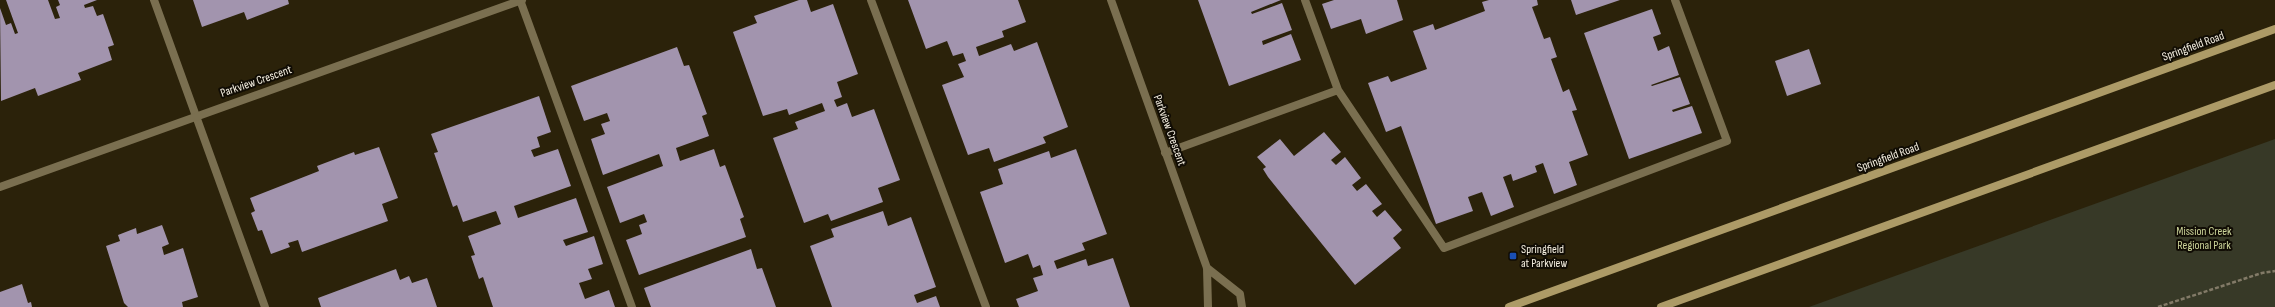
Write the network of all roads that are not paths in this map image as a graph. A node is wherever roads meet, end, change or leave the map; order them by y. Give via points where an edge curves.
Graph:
1 (154, 0) edge
2 (521, 0) edge
3 (871, 0) edge
4 (1111, 0) edge
5 (1305, 0) edge
6 (1675, 0) edge
7 (2275, 29) edge
8 (2275, 85) edge
9 (1338, 90) junction
10 (196, 115) junction
11 (1165, 152) junction
12 (0, 187) edge
13 (1207, 268) junction
14 (265, 307) edge
15 (632, 307) edge
16 (986, 307) edge
17 (1208, 307) edge
18 (1242, 307) edge
19 (1509, 307) edge
20 (1661, 307) edge

1 - 10 street
2 - 10 street, Parkview Crescent
2 - 15 street
3 - 16 street
4 - 11 street, Parkview Crescent
5 - 9 street
6 - 9 street via 1727,141 1444,248
7 - 19 main road, Springfield Road
8 - 20 main road
9 - 11 street
10 - 12 street, Parkview Crescent
10 - 14 street
11 - 13 street, Parkview Crescent
13 - 17 street, Parkview Crescent
13 - 18 street via 1240,294

